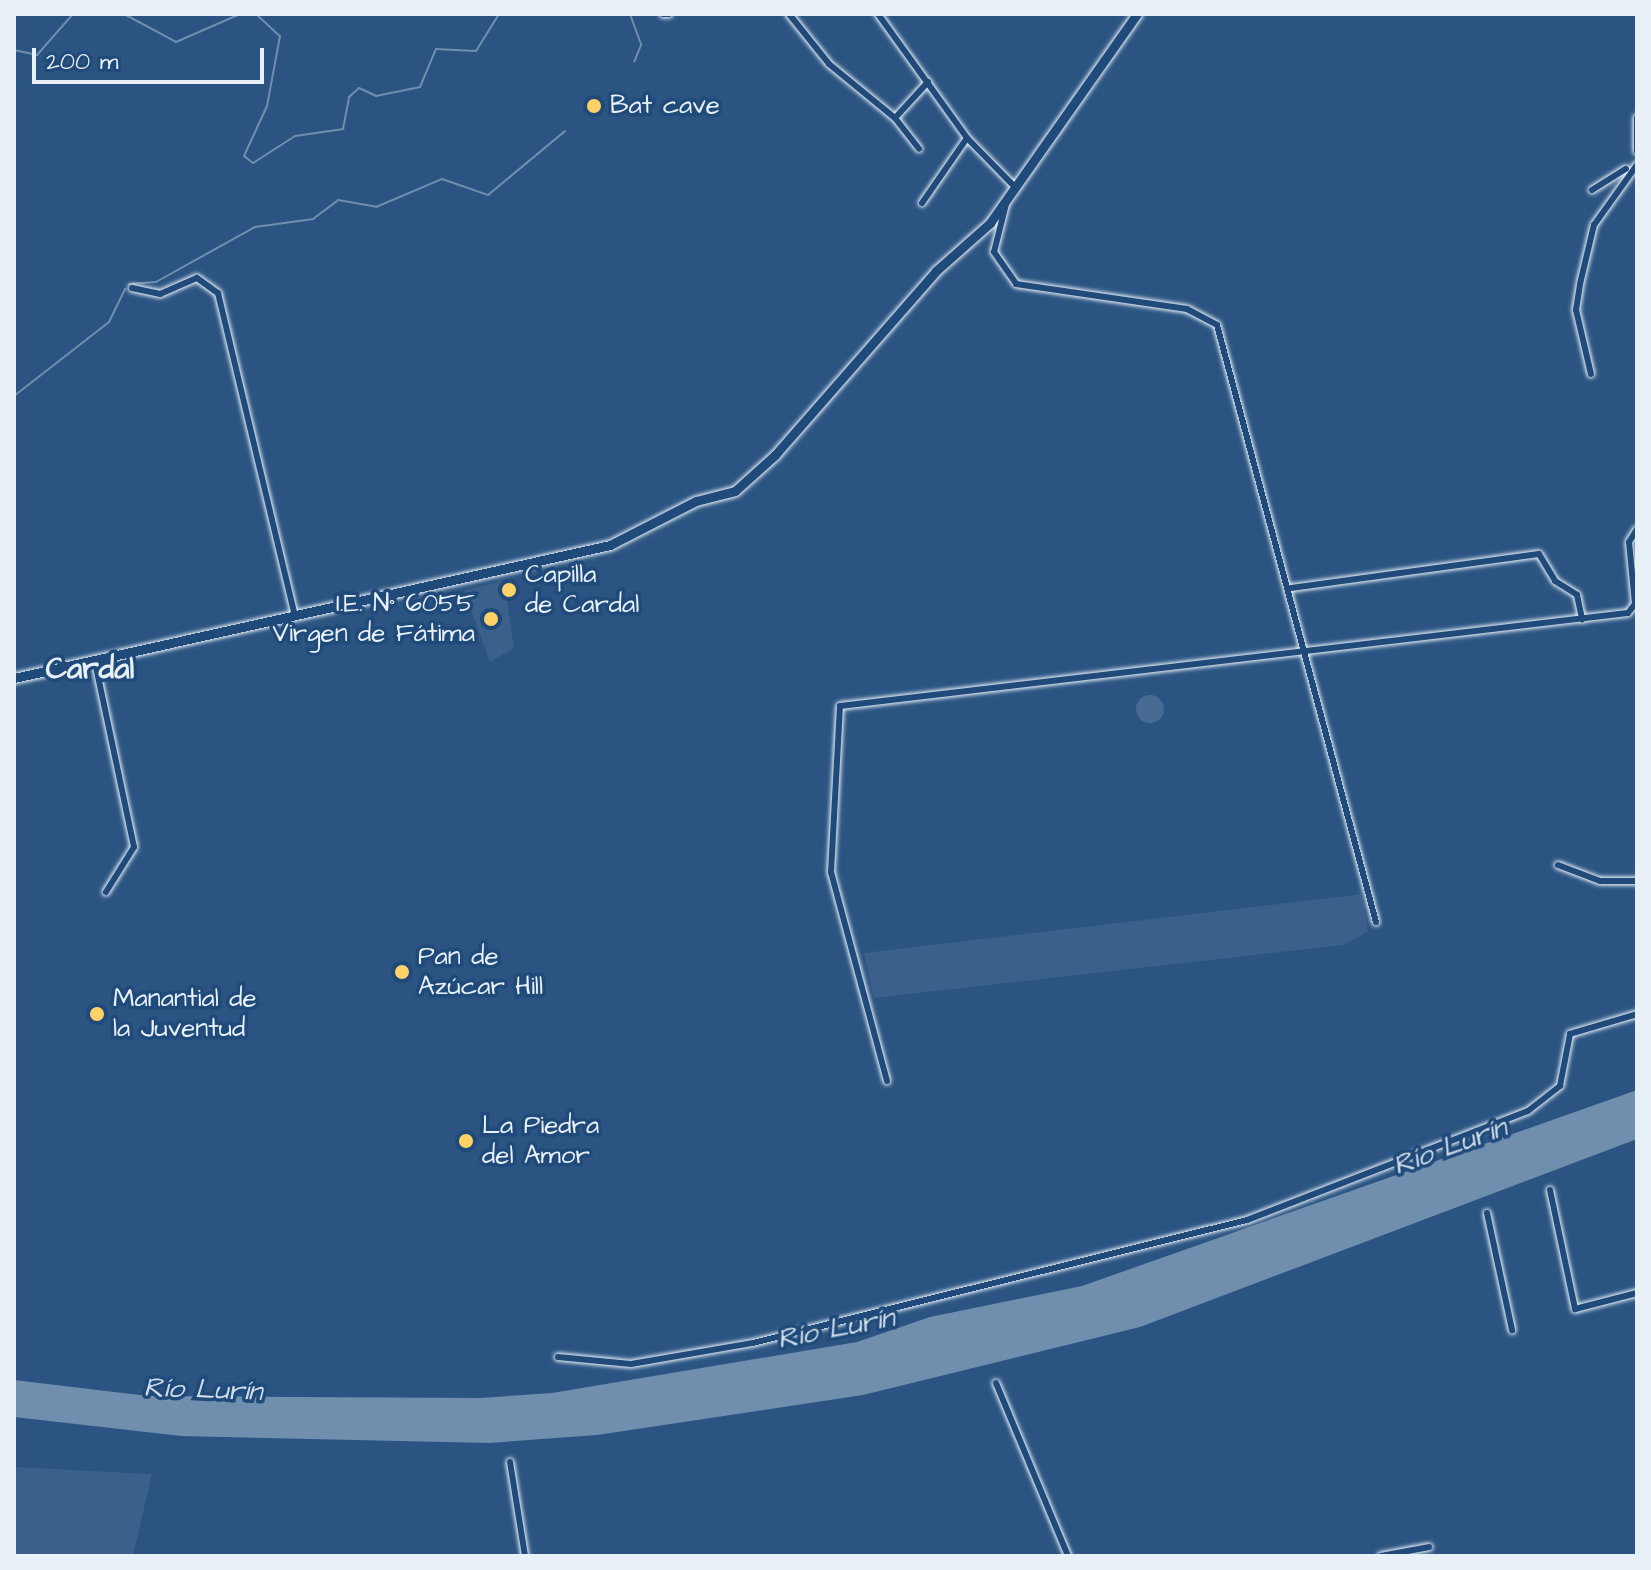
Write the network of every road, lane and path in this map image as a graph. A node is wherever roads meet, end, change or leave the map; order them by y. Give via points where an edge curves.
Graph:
1 (789, 14) edge
2 (878, 14) edge
3 (1137, 14) edge
4 (928, 82) junction
5 (895, 118) junction
6 (1637, 118) edge
7 (967, 138) junction
8 (919, 149) dead end
9 (1637, 151) edge
10 (1633, 166) edge
11 (1015, 187) junction
12 (1592, 190) dead end
13 (1009, 197) junction
14 (922, 203) dead end
15 (132, 288) dead end
16 (1591, 374) dead end
17 (1637, 529) edge
18 (1291, 588) junction
19 (295, 616) junction
20 (1582, 619) junction
21 (1308, 650) junction
22 (95, 662) junction
23 (14, 678) edge
24 (1558, 865) dead end
25 (1637, 881) edge
26 (106, 892) dead end
27 (1376, 922) dead end
28 (1637, 1014) edge
29 (887, 1081) dead end
30 (1550, 1190) dead end
31 (1487, 1213) dead end
32 (1637, 1293) edge
33 (1512, 1330) dead end
34 (558, 1357) dead end
35 (996, 1383) dead end
36 (510, 1462) dead end
37 (1429, 1547) dead end
38 (525, 1556) edge
39 (1068, 1556) edge
40 (1381, 1556) edge

1 - 5 street via 829,64
2 - 4 street
3 - 11 street
4 - 5 street
4 - 7 street
5 - 8 street
6 - 9 street
7 - 11 street
7 - 14 street
10 - 12 street
10 - 16 street via 1594,225 1576,301
11 - 13 street
13 - 18 street via 994,252 1016,284 1187,309 1217,325
13 - 19 street via 775,455 735,491 696,501 610,545
15 - 19 street via 160,294 197,278 218,293
17 - 20 street via 1629,542 1634,610
18 - 20 street via 1539,554 1555,581 1577,595
18 - 21 street
19 - 22 street
20 - 21 street
21 - 27 street
21 - 29 street via 840,706 831,872
22 - 23 street
22 - 26 street via 134,847
24 - 25 street via 1609,883
28 - 34 street via 1570,1034 1560,1086 1528,1111 1247,1220 753,1343 631,1364
30 - 32 street via 1575,1309
31 - 33 street
35 - 39 street
36 - 38 street
37 - 40 street

